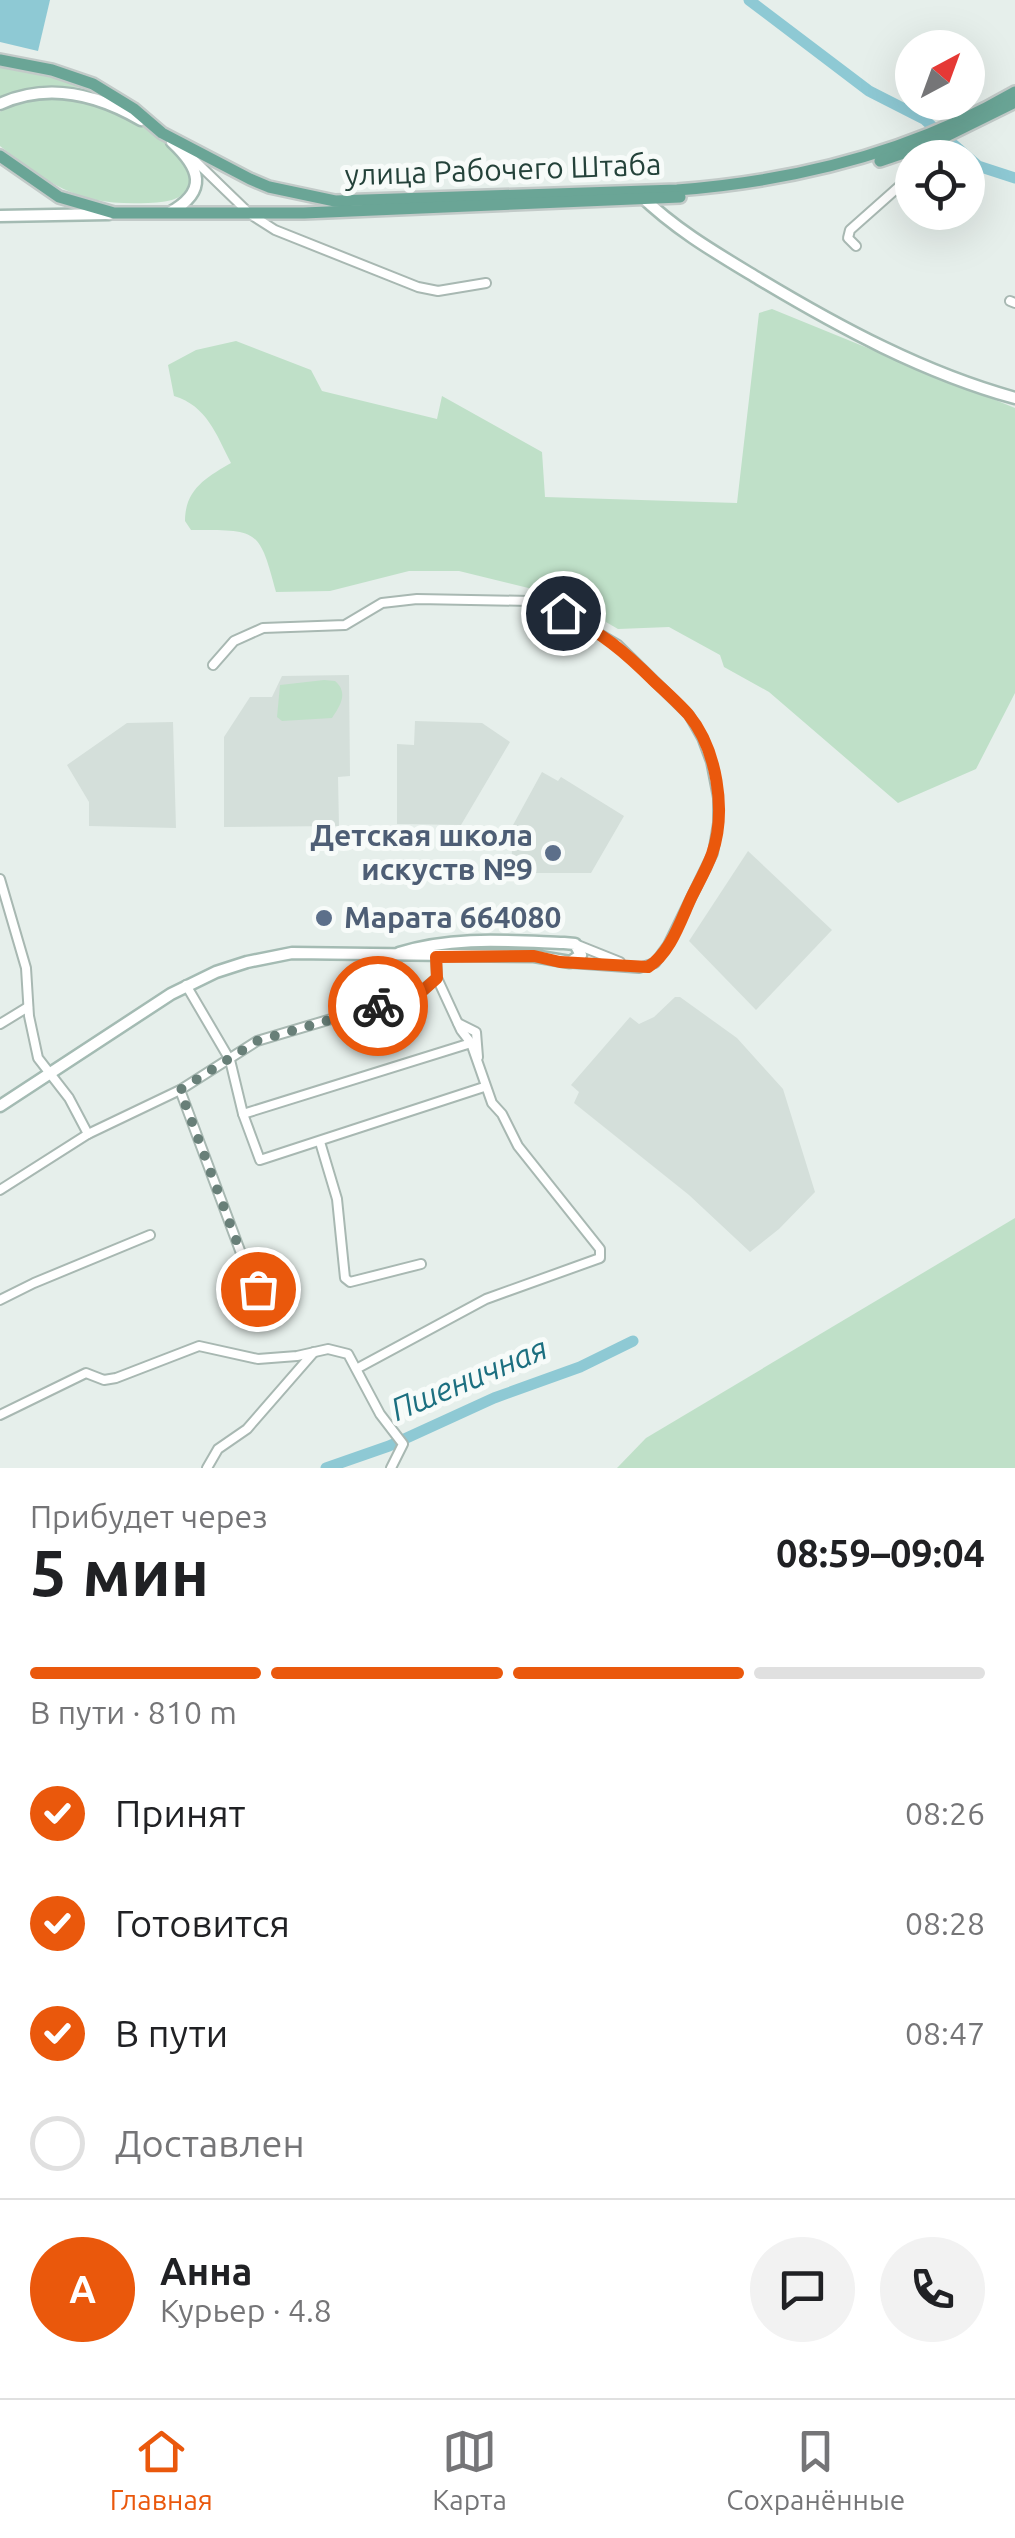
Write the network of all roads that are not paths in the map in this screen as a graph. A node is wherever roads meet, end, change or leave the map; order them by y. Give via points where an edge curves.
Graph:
1 (0, 60) edge
2 (1015, 92) edge
3 (1015, 102) edge
4 (0, 104) edge
5 (162, 133) junction
6 (938, 140) edge
7 (0, 156) edge
8 (895, 157) edge
9 (895, 190) edge
10 (640, 195) junction
11 (681, 197) junction
12 (114, 214) junction
13 (166, 214) junction
14 (250, 214) junction
15 (0, 216) edge
16 (671, 224) junction
17 (856, 246) dead end
18 (486, 283) dead end
19 (1015, 398) edge
20 (213, 664) dead end
21 (0, 879) edge
22 (575, 944) junction
23 (398, 953) junction
24 (436, 957) junction
25 (570, 962) junction
26 (629, 966) junction
27 (437, 978) junction
28 (186, 985) junction
29 (28, 1007) junction
30 (0, 1024) edge
31 (459, 1026) junction
32 (471, 1043) junction
33 (451, 1049) junction
34 (230, 1060) junction
35 (479, 1072) junction
36 (49, 1074) junction
37 (484, 1087) junction
38 (180, 1090) junction
39 (0, 1106) edge
40 (243, 1114) junction
41 (88, 1134) junction
42 (320, 1142) junction
43 (0, 1190) edge
44 (150, 1235) dead end
45 (421, 1264) dead end
46 (0, 1300) edge
47 (280, 1300) dead end
48 (314, 1352) junction
49 (358, 1368) junction
50 (0, 1415) edge
51 (207, 1468) edge
52 (391, 1468) edge

1 - 5 main road via 93,84
2 - 10 main road, улица Рабочего Штаба via 926,137 859,158 730,185
3 - 6 main road, улица Рабочего Штаба
4 - 5 main road, улица Рабочего Штаба via 68,93 111,103
5 - 10 main road, улица Рабочего Штаба via 269,187 335,200
5 - 13 main road via 196,172 189,199
5 - 14 street
7 - 12 main road via 60,198
8 - 11 main road, улица Рабочего Штаба via 795,182
9 - 17 street via 850,230
10 - 11 main road, улица Рабочего Штаба
10 - 14 main road, улица Рабочего Штаба
10 - 16 main road
11 - 16 main road via 669,210
12 - 13 main road, улица Рабочего Штаба
12 - 15 main road, улица Рабочего Штаба
13 - 14 main road, улица Рабочего Штаба
14 - 18 street via 418,288
16 - 19 main road via 837,325
20 - 26 street via 234,641 263,628 345,626 382,603 417,600 530,601 618,644 689,716 711,762 718,798 712,853 668,945 648,967
21 - 29 street via 26,968
22 - 23 main road via 446,941
22 - 25 main road via 581,955
22 - 26 street
23 - 24 main road
23 - 28 main road via 274,956
24 - 25 main road
24 - 27 street
25 - 26 street
27 - 31 street
27 - 34 street via 419,994 257,1041
28 - 34 street
28 - 36 main road
29 - 30 street
29 - 36 street via 38,1058
31 - 32 street
31 - 33 street
31 - 35 street via 476,1032
32 - 33 street
32 - 35 street
33 - 40 street
34 - 38 street
34 - 40 street
35 - 37 street
36 - 39 main road
36 - 41 street
37 - 42 street
37 - 49 street via 518,1146 600,1249 600,1258 486,1299
38 - 41 street
38 - 47 street via 251,1280
40 - 42 street via 260,1160
41 - 43 street
42 - 45 street via 337,1199 345,1278
44 - 46 street
48 - 49 street via 348,1354
48 - 50 street via 258,1359 205,1346 116,1378 90,1373
48 - 51 street
49 - 52 street via 403,1444

